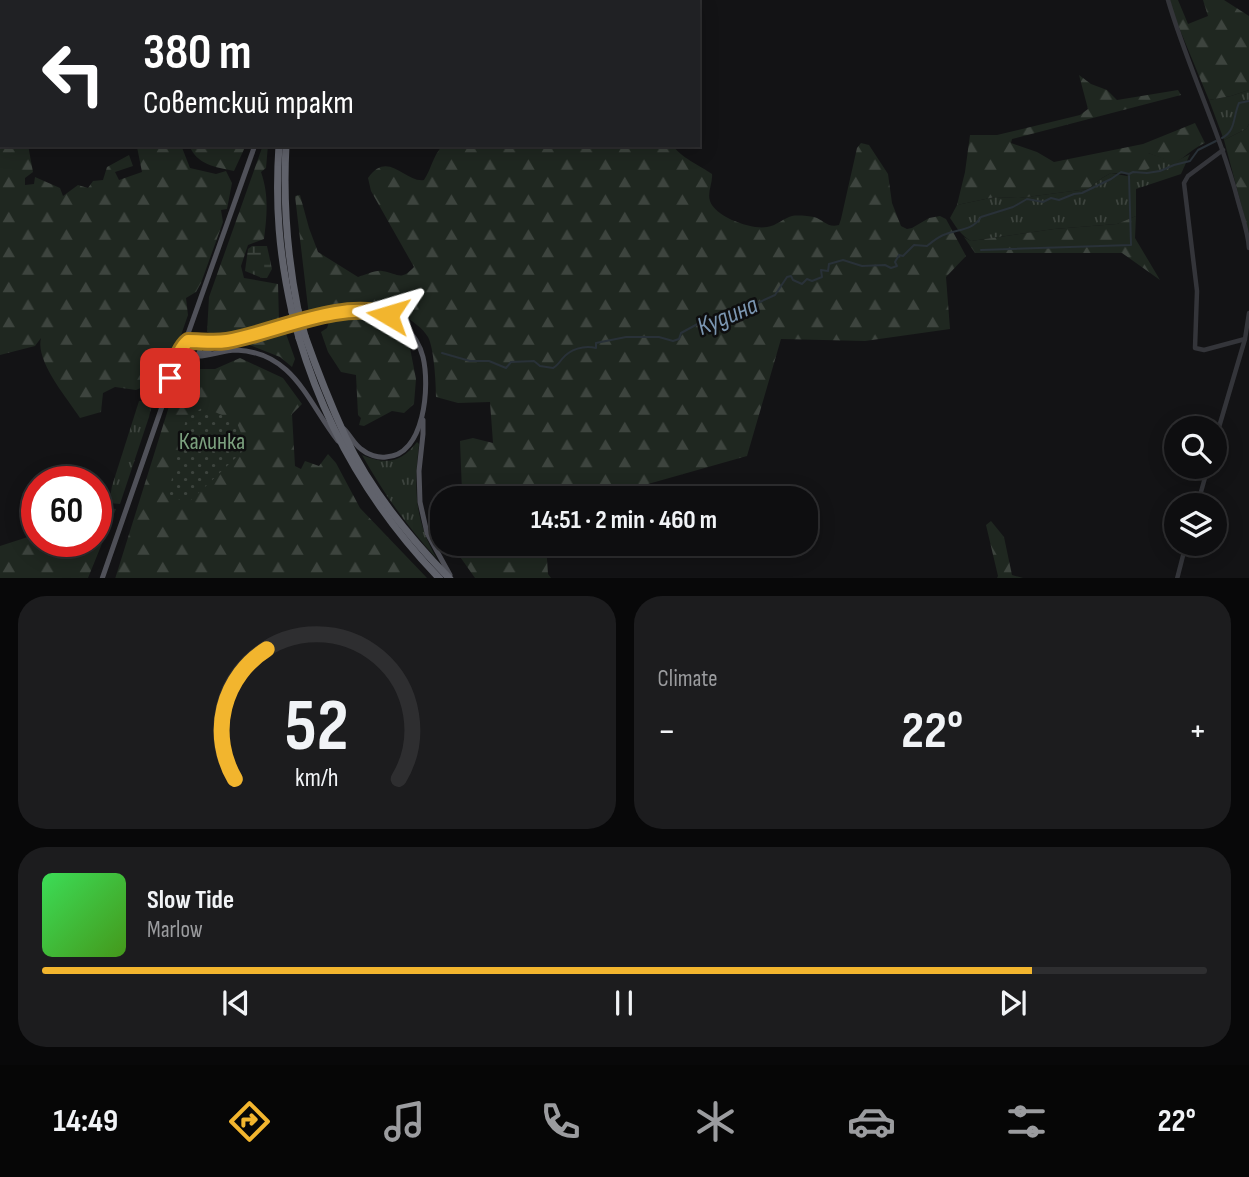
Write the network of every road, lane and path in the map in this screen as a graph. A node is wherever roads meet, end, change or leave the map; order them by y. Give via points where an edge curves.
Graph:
1 (1168, 0) edge
2 (254, 147) edge
3 (279, 147) edge
4 (286, 147) edge
5 (1223, 150) junction
6 (1249, 248) edge
7 (295, 311) junction
8 (1249, 313) edge
9 (302, 337) junction
10 (1245, 339) junction
11 (228, 341) junction
12 (196, 342) junction
13 (184, 345) junction
14 (198, 356) junction
15 (165, 398) junction
16 (422, 410) junction
17 (1222, 416) edge
18 (340, 424) junction
19 (342, 445) junction
20 (1183, 556) edge
21 (102, 578) edge
22 (439, 578) edge
23 (450, 578) edge
24 (450, 578) edge
25 (1177, 578) edge

1 - 5 street
2 - 13 main road
3 - 7 highway via 279,234
4 - 7 highway via 285,222
5 - 6 street
5 - 10 street via 1184,183 1197,291 1195,348 1204,350
7 - 9 highway, bridge
8 - 10 street
9 - 18 highway
9 - 19 highway via 314,384
10 - 17 street
11 - 12 main road
11 - 14 main road
11 - 16 main road via 341,312 369,310 388,315 405,327 421,351 425,373
12 - 13 main road
12 - 14 main road
13 - 14 main road via 186,354
13 - 15 main road
14 - 15 main road via 178,374
14 - 19 main road via 239,350 275,361 298,380
15 - 21 main road
16 - 18 main road via 413,440 402,452 388,457 364,451
16 - 24 main road via 420,502 427,533
18 - 23 highway via 386,505
19 - 22 highway via 384,514
20 - 25 street

